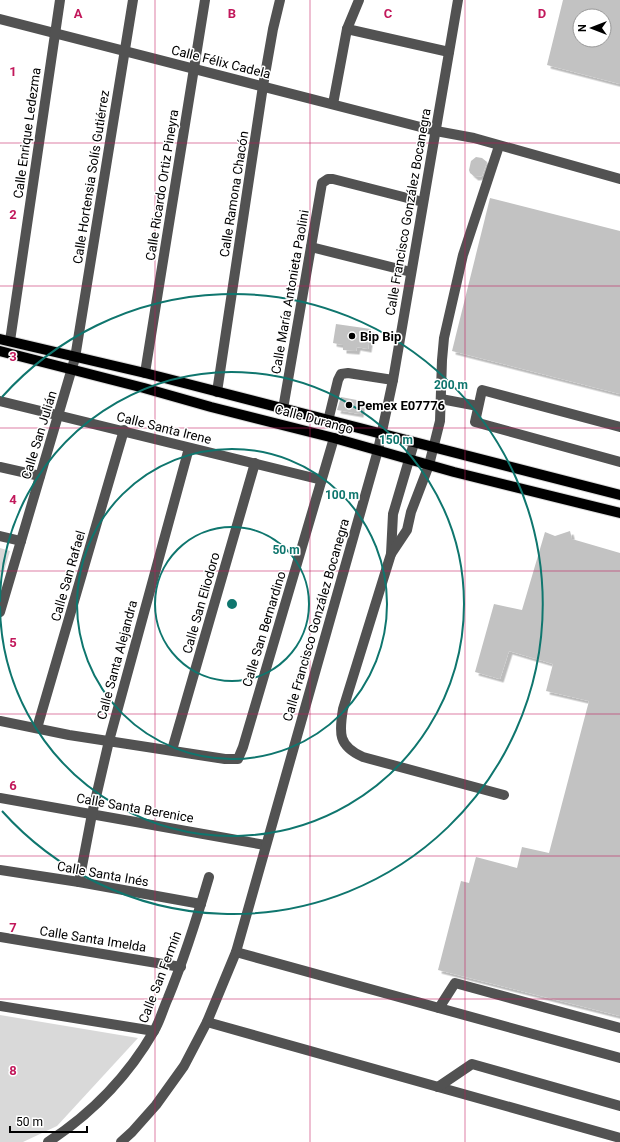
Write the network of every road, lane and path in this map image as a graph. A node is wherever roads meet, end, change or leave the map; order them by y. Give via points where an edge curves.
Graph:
1 (60, 0) edge
2 (133, 0) edge
3 (205, 0) edge
4 (280, 0) edge
5 (359, 0) edge
6 (458, 0) edge
7 (0, 19) edge
8 (347, 29) junction
9 (55, 33) junction
10 (125, 51) junction
11 (449, 52) junction
12 (194, 68) junction
13 (263, 86) junction
14 (332, 104) junction
15 (436, 131) junction
16 (499, 146) junction
17 (620, 179) edge
18 (424, 202) junction
19 (311, 247) junction
20 (411, 272) junction
21 (5, 340) edge
22 (0, 352) edge
23 (75, 358) junction
24 (72, 370) junction
25 (145, 373) junction
26 (393, 380) junction
27 (217, 392) junction
28 (441, 399) junction
29 (0, 401) edge
30 (478, 406) junction
31 (283, 409) junction
32 (58, 415) junction
33 (328, 420) junction
34 (620, 427) edge
35 (124, 430) junction
36 (382, 434) junction
37 (334, 438) junction
38 (414, 443) junction
39 (433, 447) junction
40 (189, 448) junction
41 (378, 450) junction
42 (409, 460) junction
43 (620, 462) edge
44 (255, 463) junction
45 (429, 466) junction
46 (0, 467) edge
47 (40, 476) junction
48 (322, 480) junction
49 (620, 495) edge
50 (620, 514) edge
51 (0, 536) edge
52 (21, 541) junction
53 (391, 554) junction
54 (0, 612) edge
55 (0, 721) edge
56 (37, 728) junction
57 (109, 741) junction
58 (172, 750) junction
59 (504, 795) dead end
60 (0, 798) edge
61 (92, 814) junction
62 (265, 845) junction
63 (0, 870) edge
64 (209, 877) dead end
65 (79, 882) junction
66 (201, 904) junction
67 (0, 938) edge
68 (236, 952) junction
69 (181, 967) junction
70 (0, 1006) edge
71 (439, 1008) junction
72 (207, 1022) junction
73 (620, 1028) edge
74 (154, 1031) junction
75 (620, 1058) edge
76 (438, 1087) junction
77 (620, 1106) edge
78 (620, 1138) edge
79 (48, 1142) edge
80 (121, 1142) edge

1 - 9 street, Calle Enrique Ledezma
2 - 10 street, Calle Hortensia Solís Gutiérrez
3 - 12 street, Calle Ricardo Ortiz Pineyra
4 - 13 street, Calle Ramona Chacón
5 - 8 street
6 - 11 street, Calle Francisco González Bocanegra
7 - 9 street, Calle Félix Cadela
8 - 11 street
8 - 14 street
9 - 10 street, Calle Félix Cadela
9 - 21 street, Calle Enrique Ledezma
10 - 12 street, Calle Félix Cadela
10 - 23 street, Calle Hortensia Solís Gutiérrez
11 - 15 street, Calle Francisco González Bocanegra
12 - 13 street, Calle Félix Cadela
12 - 25 street, Calle Ricardo Ortiz Pineyra
13 - 14 street, Calle Félix Cadela
13 - 27 street, Calle Ramona Chacón
14 - 15 street, Calle Félix Cadela
15 - 16 street, Calle Félix Cadela
15 - 18 street, Calle Francisco González Bocanegra
16 - 17 street, Calle Félix Cadela
16 - 28 street via 463,255 444,338
18 - 19 street, Calle María Antonieta Paolini via 333,179 325,180 321,188
18 - 20 street, Calle Francisco González Bocanegra
19 - 20 street
19 - 31 street, Calle María Antonieta Paolini
20 - 26 street, Calle Francisco González Bocanegra
21 - 23 main road, Calle Durango
22 - 24 main road, Calle Durango
23 - 24 street, Calle San Julián
23 - 25 main road, Calle Durango
24 - 32 street, Calle San Julián
24 - 37 main road, Calle Durango
25 - 27 main road, Calle Durango
26 - 33 street via 341,374
26 - 36 street, Calle Francisco González Bocanegra
27 - 31 main road, Calle Durango
28 - 30 street
28 - 39 street via 440,421
29 - 32 street, Calle Santa Irene
30 - 34 street via 482,390
30 - 43 street via 475,422
31 - 33 main road, Calle Durango
32 - 35 street, Calle Santa Irene
32 - 47 street, Calle San Julián
33 - 36 main road, Calle Durango
35 - 40 street, Calle Santa Irene
35 - 56 street, Calle San Rafael
36 - 38 main road, Calle Durango
36 - 41 street, Calle Francisco González Bocanegra
37 - 41 main road, Calle Durango
37 - 48 street, Calle San Bernardino
38 - 39 main road, Calle Durango
38 - 42 street
39 - 45 street
39 - 49 main road, Calle Durango
40 - 44 street, Calle Santa Irene
40 - 57 street, Calle Santa Alejandra
41 - 42 main road, Calle Durango
41 - 62 street, Calle Francisco González Bocanegra
42 - 45 main road, Calle Durango
42 - 53 street via 393,514
44 - 48 street, Calle Santa Irene
44 - 58 street, Calle San Eliodoro
45 - 50 main road, Calle Durango
45 - 53 street via 407,530
46 - 47 street
47 - 52 street, Calle San Julián
48 - 58 street, Calle San Bernardino via 238,759
51 - 52 street
52 - 54 street, Calle San Julián
53 - 59 street via 343,709 340,728 342,738 348,747 363,756
55 - 56 street
56 - 57 street
57 - 58 street
57 - 61 street, Calle Santa Alejandra
60 - 61 street, Calle Santa Berenice
61 - 62 street, Calle Santa Berenice
61 - 65 street, Calle Santa Alejandra
62 - 68 street, Calle Francisco González Bocanegra
63 - 65 street, Calle Santa Inés
64 - 66 street, Calle San Fermín
65 - 66 street, Calle Santa Inés
66 - 69 street, Calle San Fermín
67 - 69 street, Calle Santa Imelda
68 - 71 street
68 - 72 street, Calle Francisco González Bocanegra
69 - 74 street, Calle San Fermín
70 - 74 street
71 - 73 street via 455,983
71 - 75 street
72 - 76 street
72 - 80 street, Calle Francisco González Bocanegra via 184,1066 156,1105
74 - 79 street, Calle San Fermín via 130,1067 100,1101
76 - 77 street via 472,1064
76 - 78 street

